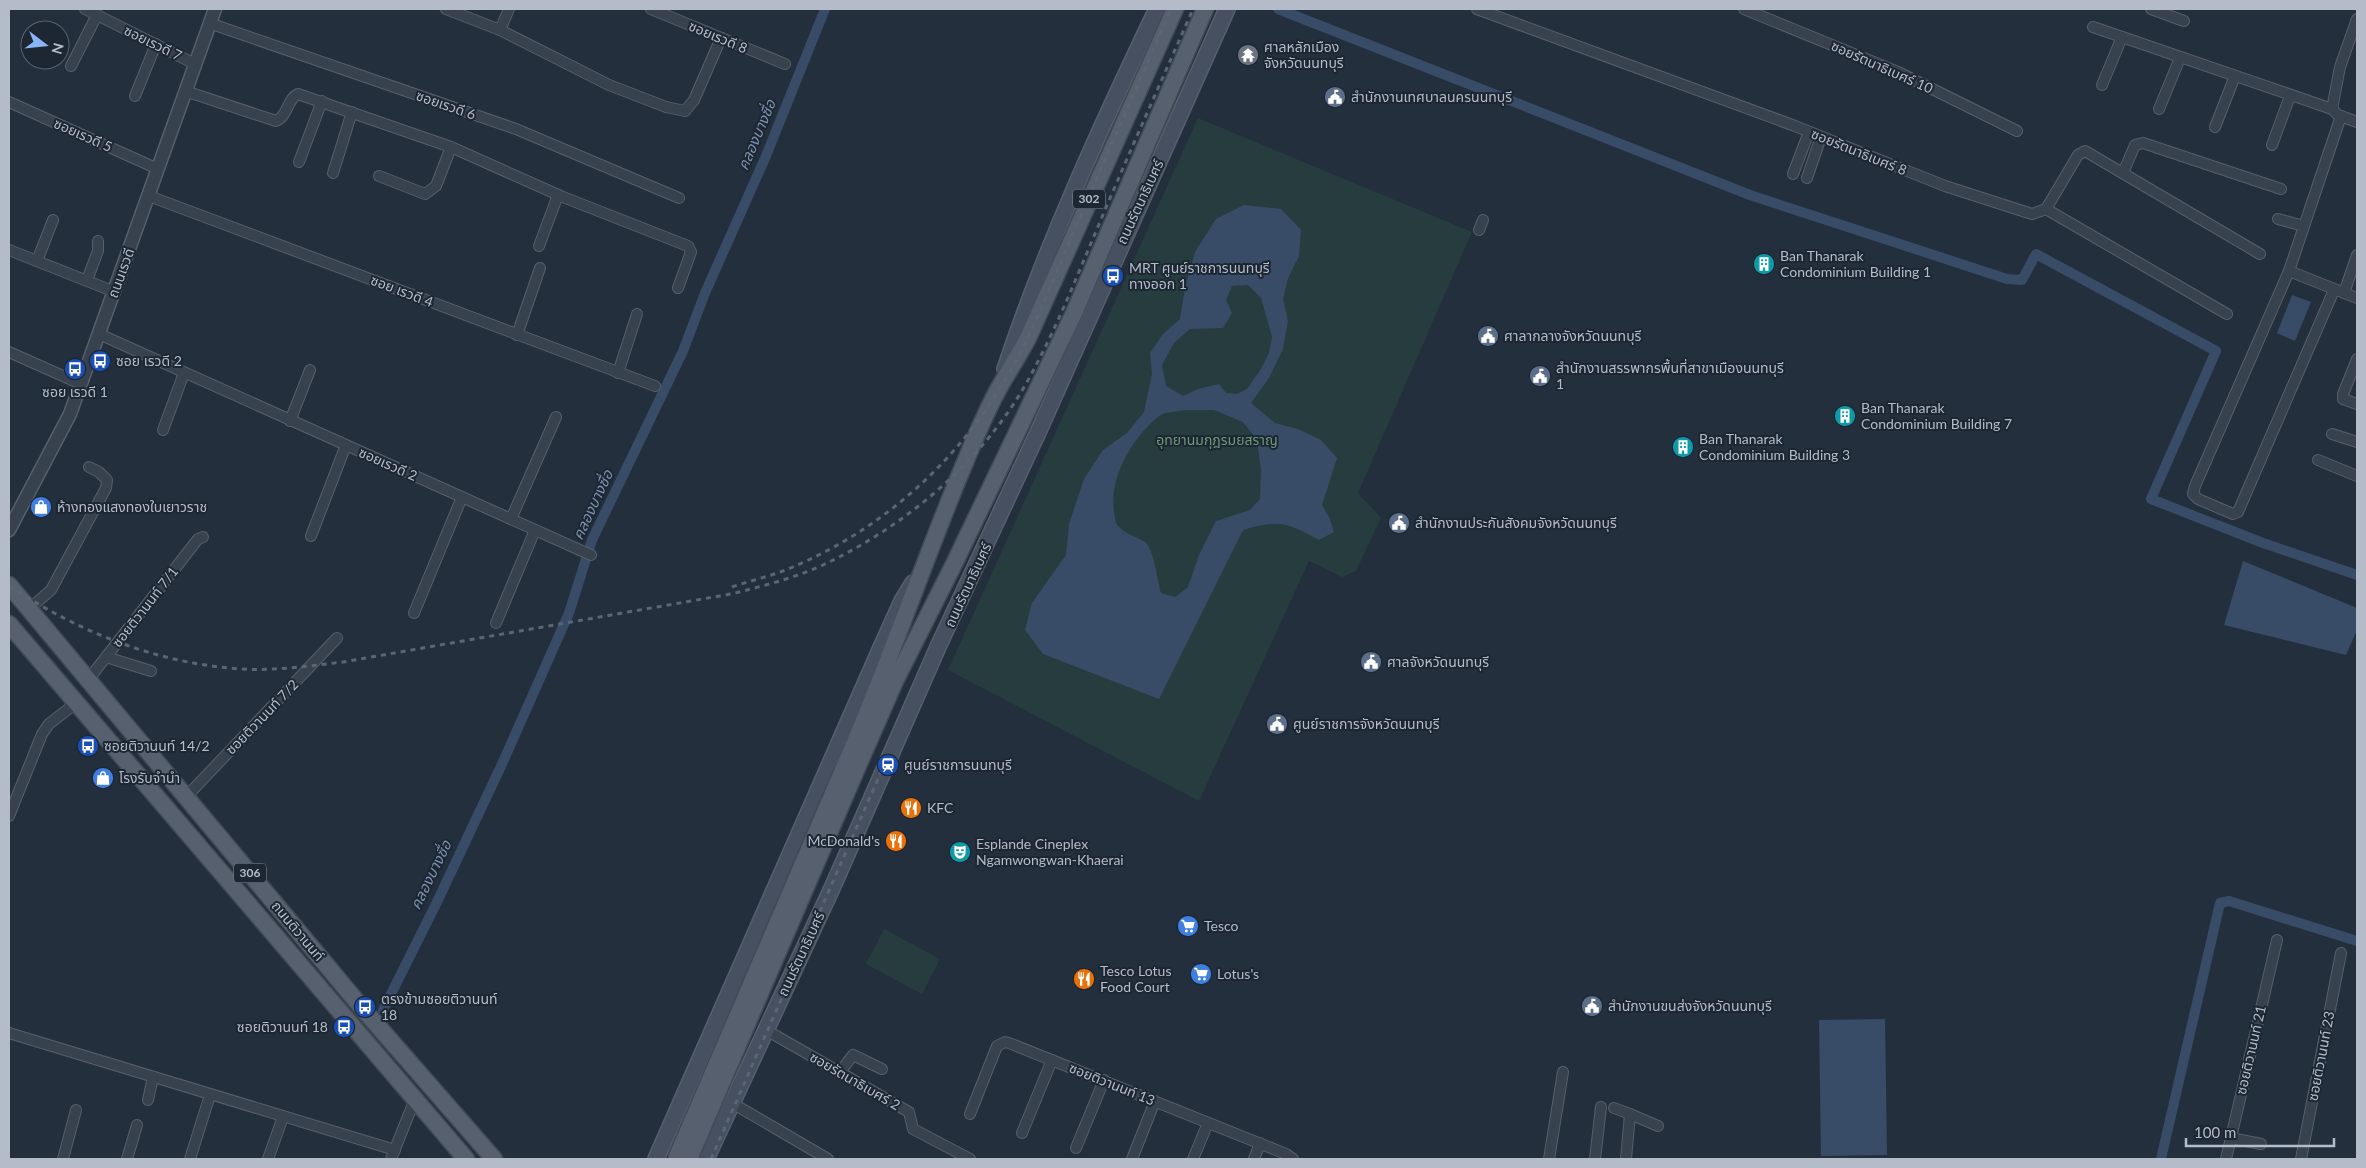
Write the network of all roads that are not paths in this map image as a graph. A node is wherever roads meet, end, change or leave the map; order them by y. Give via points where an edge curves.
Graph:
1 (84, 9) edge
2 (215, 9) edge
3 (446, 9) edge
4 (509, 9) edge
5 (651, 9) edge
6 (1157, 9) edge
7 (1175, 9) edge
8 (1206, 9) edge
9 (1227, 9) edge
10 (1477, 9) edge
11 (1744, 9) edge
12 (2151, 9) edge
13 (97, 15) junction
14 (2357, 19) edge
15 (2184, 21) dead end
16 (209, 23) junction
17 (2093, 28) dead end
18 (500, 30) junction
19 (2122, 37) junction
20 (721, 38) junction
21 (156, 44) junction
22 (2180, 58) junction
23 (195, 64) junction
24 (785, 64) dead end
25 (71, 66) dead end
26 (2235, 76) junction
27 (2102, 85) dead end
28 (185, 91) junction
29 (135, 96) dead end
30 (2290, 96) junction
31 (322, 101) junction
32 (9, 102) edge
33 (2159, 109) dead end
34 (2332, 109) junction
35 (352, 112) junction
36 (2341, 116) junction
37 (2357, 122) edge
38 (2215, 127) dead end
39 (2017, 131) dead end
40 (1809, 132) junction
41 (1821, 137) junction
42 (2272, 145) dead end
43 (451, 147) junction
44 (299, 162) dead end
45 (158, 169) junction
46 (332, 173) dead end
47 (2123, 173) junction
48 (1793, 174) dead end
49 (379, 176) dead end
50 (1807, 178) dead end
51 (2281, 189) dead end
52 (558, 195) junction
53 (148, 196) junction
54 (679, 198) dead end
55 (2046, 208) junction
56 (2278, 219) dead end
57 (53, 220) dead end
58 (1483, 220) dead end
59 (2304, 226) junction
60 (1479, 230) dead end
61 (98, 241) dead end
62 (539, 246) dead end
63 (9, 250) edge
64 (2260, 254) dead end
65 (2357, 255) edge
66 (37, 261) junction
67 (540, 268) dead end
68 (2289, 271) junction
69 (87, 280) junction
70 (678, 288) dead end
71 (2339, 291) junction
72 (115, 292) junction
73 (2357, 298) edge
74 (637, 314) dead end
75 (2227, 314) dead end
76 (99, 334) junction
77 (517, 334) junction
78 (9, 352) edge
79 (2357, 359) edge
80 (310, 370) dead end
81 (184, 373) junction
82 (618, 373) junction
83 (81, 384) junction
84 (655, 386) dead end
85 (999, 388) junction
86 (2357, 404) edge
87 (556, 417) dead end
88 (290, 421) junction
89 (163, 430) dead end
90 (2332, 434) dead end
91 (2357, 442) edge
92 (346, 445) junction
93 (2318, 460) dead end
94 (89, 467) dead end
95 (2357, 476) edge
96 (462, 497) junction
97 (511, 519) junction
98 (9, 530) edge
99 (535, 530) junction
100 (311, 536) dead end
101 (203, 537) dead end
102 (591, 555) dead end
103 (920, 573) junction
104 (9, 585) edge
105 (29, 609) junction
106 (414, 613) dead end
107 (496, 622) dead end
108 (9, 624) edge
109 (337, 638) dead end
110 (106, 657) junction
111 (150, 671) dead end
112 (88, 680) junction
113 (76, 703) junction
114 (848, 773) junction
115 (186, 797) junction
116 (9, 816) edge
117 (2277, 940) dead end
118 (2341, 953) dead end
119 (766, 1030) junction
120 (9, 1033) edge
121 (1052, 1060) junction
122 (882, 1070) dead end
123 (840, 1072) junction
124 (1563, 1072) dead end
125 (153, 1077) junction
126 (1104, 1080) junction
127 (688, 1085) junction
128 (210, 1095) junction
129 (415, 1099) junction
130 (148, 1100) dead end
131 (1155, 1101) junction
132 (731, 1104) junction
133 (1601, 1107) dead end
134 (1614, 1108) dead end
135 (76, 1110) dead end
136 (970, 1114) dead end
137 (1630, 1114) junction
138 (282, 1117) junction
139 (1208, 1123) junction
140 (137, 1125) dead end
141 (1658, 1126) dead end
142 (1022, 1133) dead end
143 (2231, 1138) junction
144 (1260, 1143) junction
145 (2261, 1144) dead end
146 (1076, 1148) dead end
147 (393, 1155) edge
148 (63, 1159) edge
149 (128, 1159) edge
150 (190, 1159) edge
151 (268, 1159) edge
152 (466, 1159) edge
153 (494, 1159) edge
154 (656, 1159) edge
155 (676, 1159) edge
156 (689, 1159) edge
157 (706, 1159) edge
158 (828, 1159) edge
159 (970, 1159) edge
160 (1132, 1159) edge
161 (1194, 1159) edge
162 (1254, 1159) edge
163 (1293, 1159) edge
164 (1549, 1159) edge
165 (1595, 1159) edge
166 (1626, 1159) edge
167 (2226, 1159) edge
168 (2301, 1159) edge

1 - 13 street, ซอยเรวดี 7
2 - 16 street, ถนนเรวดี
3 - 18 street
4 - 18 street
5 - 20 street, ซอยเรวดี 8
6 - 85 main road, ถนนรัตนาธิเบศร์ / 302 via 1099,132 1040,271
7 - 85 main road, ถนนรัตนาธิเบศร์ / 302 via 1029,336
8 - 114 main road, ถนนรัตนาธิเบศร์ / 302 via 1074,313 955,562
9 - 119 main road, ถนนรัตนาธิเบศร์
10 - 40 street, ซอยรัตนาธิเบศร์ 8
11 - 39 street, ซอยรัตนาธิเบศร์ 10 via 1898,72
12 - 15 street
13 - 21 street, ซอยเรวดี 7
13 - 25 street
14 - 34 street via 2340,67
16 - 23 street, ถนนเรวดี
16 - 54 street, ซอยเรวดี 6 via 516,130
17 - 19 street
18 - 20 street via 609,85 666,108 682,111 689,108 694,100
19 - 22 street
19 - 27 street
20 - 24 street, ซอยเรวดี 8
21 - 23 street, ซอยเรวดี 7
21 - 29 street
22 - 26 street
22 - 33 street
23 - 28 street, ถนนเรวดี
26 - 30 street
26 - 38 street
28 - 31 street via 276,121 295,95
28 - 45 street, ถนนเรวดี
30 - 34 street
30 - 42 street
31 - 35 street
31 - 44 street
32 - 45 street, ซอยเรวดี 5
34 - 36 street
35 - 43 street
35 - 46 street
36 - 37 street
36 - 59 street
40 - 41 street, ซอยรัตนาธิเบศร์ 8
40 - 48 street
41 - 50 street
41 - 55 street, ซอยรัตนาธิเบศร์ 8 via 1945,186 2032,214
43 - 49 street via 436,186 425,194
43 - 52 street
45 - 53 street, ถนนเรวดี
47 - 51 street via 2135,145 2142,143
47 - 55 street via 2086,151 2078,155
47 - 64 street
52 - 62 street
52 - 70 street via 688,246 691,252
53 - 72 street, ถนนเรวดี
53 - 77 street, ซอย เรวดี 4
55 - 75 street
56 - 59 street
57 - 66 street
58 - 60 street
59 - 68 street
61 - 69 street via 98,251
63 - 66 street
65 - 71 street
66 - 69 street
67 - 77 street
68 - 71 street
68 - 71 street via 2193,494 2233,514 2238,512
69 - 72 street
71 - 73 street
72 - 76 street, ถนนเรวดี
74 - 82 street
76 - 81 street, ซอยเรวดี 2
76 - 83 street, ถนนเรวดี
77 - 82 street, ซอย เรวดี 4
78 - 83 street
79 - 86 street via 2343,399
80 - 88 street
81 - 88 street, ซอยเรวดี 2
81 - 89 street
82 - 84 street, ซอย เรวดี 4
83 - 98 street, ถนนเรวดี via 70,414
85 - 103 main road, ถนนรัตนาธิเบศร์ / 302
87 - 97 street
88 - 92 street, ซอยเรวดี 2
90 - 91 street
92 - 96 street, ซอยเรวดี 2
92 - 100 street
93 - 95 street
94 - 105 street via 107,480 106,488 51,590
96 - 97 street, ซอยเรวดี 2
96 - 106 street
97 - 99 street, ซอยเรวดี 2
99 - 102 street, ซอยเรวดี 2
99 - 107 street
101 - 110 street, ซอยติวานนท์ 7/1 via 198,539
103 - 114 main road, ถนนรัตนาธิเบศร์
103 - 127 main road, ถนนรัตนาธิเบศร์ / 302 via 902,601
104 - 105 main road, ถนนติวานนท์ / 306
105 - 112 main road, ถนนติวานนท์ / 306
108 - 113 main road, ถนนติวานนท์ / 306
109 - 115 street, ซอยติวานนท์ 7/2
110 - 111 street
110 - 112 street, ซอยติวานนท์ 7/1
112 - 115 main road, ถนนติวานนท์ / 306
113 - 116 street via 49,724 42,734
113 - 129 main road, ถนนติวานนท์ / 306
114 - 155 main road, ถนนรัตนาธิเบศร์, bridge
114 - 156 main road, ถนนรัตนาธิเบศร์, bridge
115 - 153 main road, ถนนติวานนท์ / 306 via 363,1009
117 - 143 street, ซอยติวานนท์ 21
118 - 168 street, ซอยติวานนท์ 23
119 - 123 street, ซอยรัตนาธิเบศร์ 2
119 - 132 main road, ถนนรัตนาธิเบศร์
120 - 125 street
121 - 126 street, ซอยติวานนท์ 13
121 - 136 street, ซอยติวานนท์ 13 via 1009,1042 997,1046
121 - 142 street
122 - 123 street via 853,1055
123 - 159 street, ซอยรัตนาธิเบศร์ 2 via 909,1112 913,1129
124 - 164 street
125 - 128 street
125 - 130 street
126 - 131 street, ซอยติวานนท์ 13
126 - 146 street
127 - 132 main road via 689,1108 701,1118 718,1118
127 - 154 main road, ถนนรัตนาธิเบศร์ / 302
128 - 138 street
128 - 150 street
129 - 147 street
129 - 152 main road, ถนนติวานนท์ / 306
131 - 139 street, ซอยติวานนท์ 13
131 - 160 street
132 - 157 main road, ถนนรัตนาธิเบศร์
132 - 158 street
133 - 165 street
134 - 137 street
135 - 148 street
137 - 141 street
137 - 166 street
138 - 147 street
138 - 151 street
139 - 144 street, ซอยติวานนท์ 13
139 - 161 street
140 - 149 street
143 - 145 street
143 - 167 street, ซอยติวานนท์ 21
144 - 162 street
144 - 163 street, ซอยติวานนท์ 13

